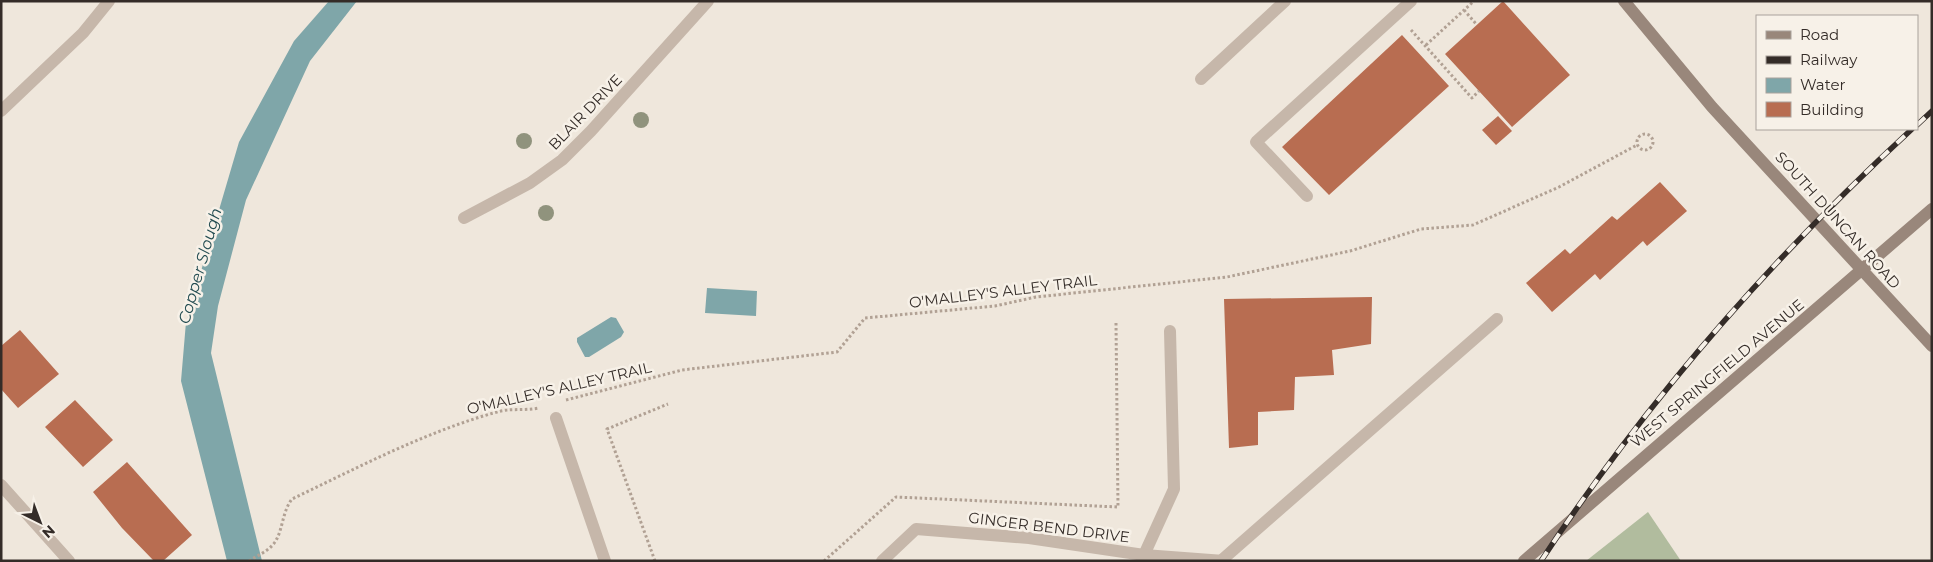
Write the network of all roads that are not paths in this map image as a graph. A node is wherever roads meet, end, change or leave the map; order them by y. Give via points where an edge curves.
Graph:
1 (109, 1) edge
2 (708, 1) edge
3 (1285, 1) edge
4 (1411, 1) edge
5 (1624, 1) edge
6 (1201, 79) dead end
7 (1, 111) edge
8 (1306, 196) dead end
9 (1932, 209) edge
10 (464, 218) dead end
11 (1862, 271) junction
12 (1497, 319) dead end
13 (1170, 331) dead end
14 (1932, 346) edge
15 (556, 418) dead end
16 (1, 485) edge
17 (1144, 555) junction
18 (1224, 560) edge
19 (69, 561) edge
20 (604, 561) edge
21 (882, 561) edge
22 (1524, 561) edge

1 - 7 street via 83,33
2 - 10 street, BLAIR DRIVE via 562,160 530,183
3 - 6 street
4 - 8 street via 1256,142
5 - 11 main road, SOUTH DUNCAN ROAD via 1712,107
9 - 11 main road, WEST SPRINGFIELD AVENUE
11 - 14 main road, SOUTH DUNCAN ROAD
11 - 22 main road, WEST SPRINGFIELD AVENUE
12 - 18 street
13 - 17 street via 1174,489
15 - 20 street
16 - 19 street
17 - 18 street, GINGER BEND DRIVE
17 - 21 street, GINGER BEND DRIVE via 1029,538 916,529

